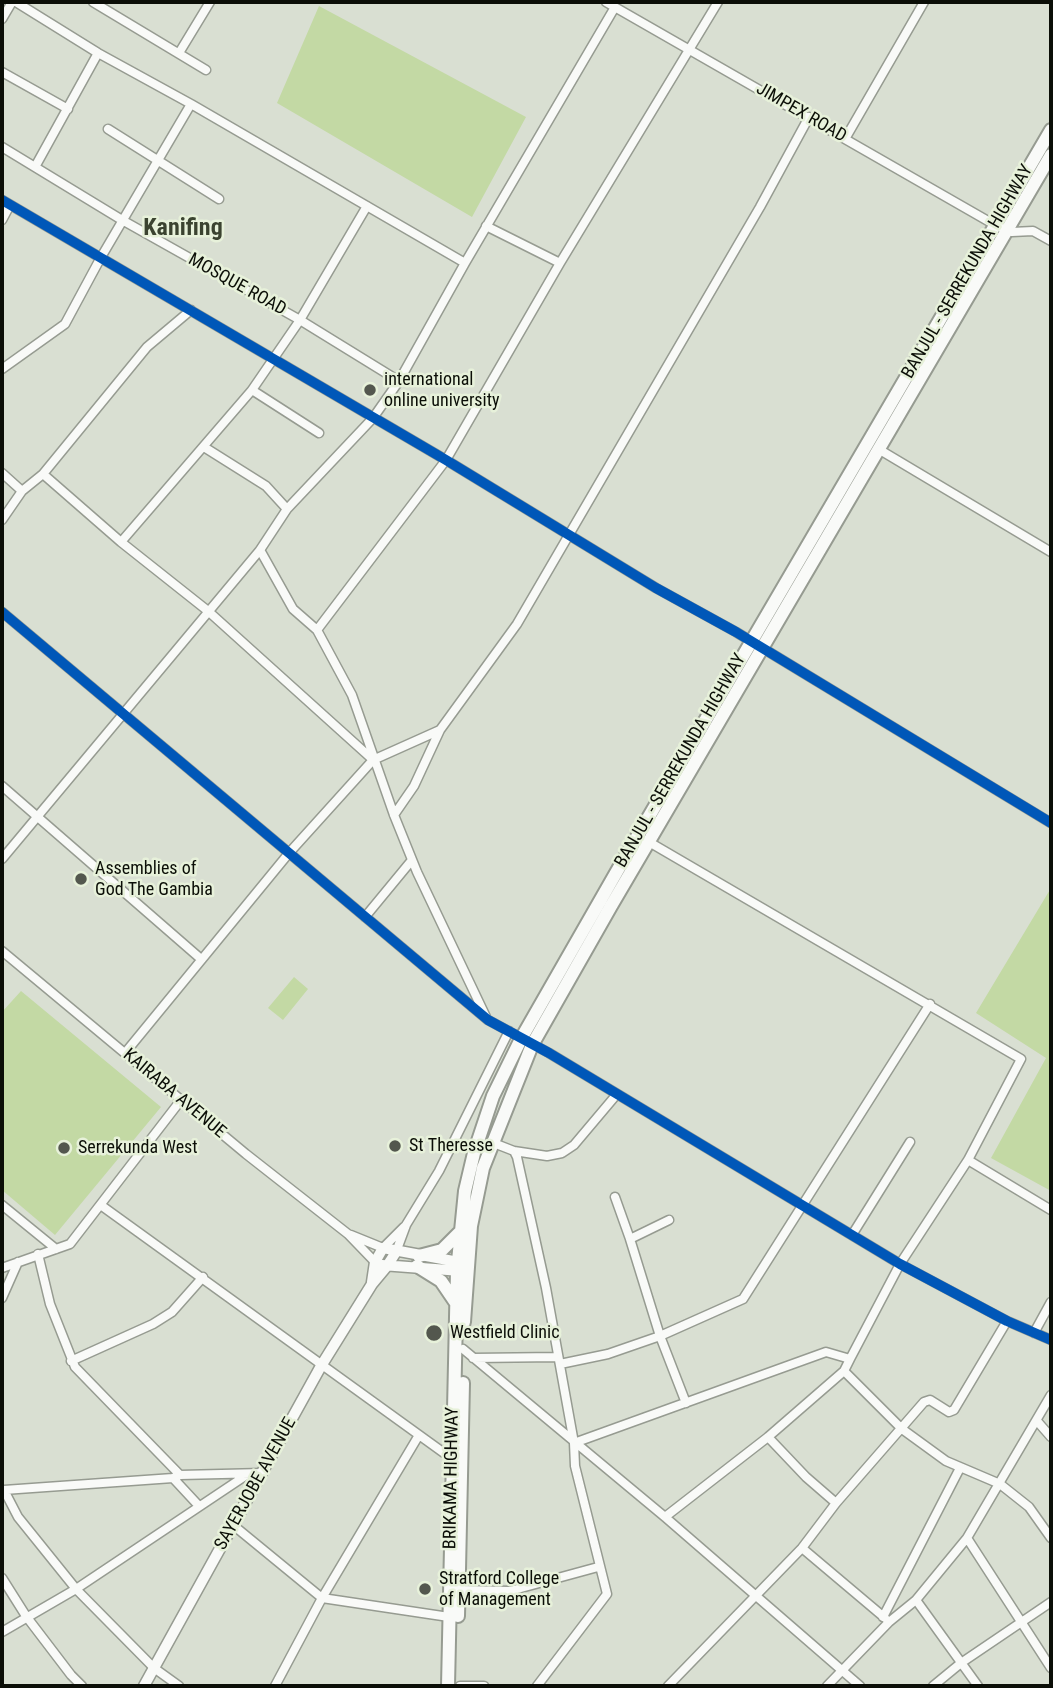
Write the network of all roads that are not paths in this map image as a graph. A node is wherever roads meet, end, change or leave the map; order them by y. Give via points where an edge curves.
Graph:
1 (14, 2) edge
2 (93, 2) edge
3 (210, 2) edge
4 (606, 2) edge
5 (718, 2) edge
6 (924, 2) edge
7 (615, 6) junction
8 (2, 19) edge
9 (689, 49) junction
10 (98, 53) junction
11 (179, 53) junction
12 (206, 70) dead end
13 (2, 72) edge
14 (191, 104) junction
15 (68, 109) junction
16 (809, 117) junction
17 (108, 129) dead end
18 (1051, 130) edge
19 (845, 139) junction
20 (2, 147) edge
21 (1051, 155) edge
22 (158, 161) junction
23 (35, 167) junction
24 (219, 199) dead end
25 (2, 200) edge
26 (10, 205) junction
27 (367, 206) junction
28 (2, 220) edge
29 (122, 220) junction
30 (486, 226) junction
31 (1000, 228) junction
32 (1051, 242) edge
33 (100, 259) junction
34 (465, 263) junction
35 (560, 263) junction
36 (191, 310) junction
37 (300, 320) junction
38 (273, 358) junction
39 (2, 369) edge
40 (399, 381) junction
41 (252, 390) junction
42 (373, 418) junction
43 (319, 433) dead end
44 (204, 447) junction
45 (880, 450) junction
46 (446, 460) junction
47 (2, 472) edge
48 (43, 474) junction
49 (22, 491) junction
50 (287, 509) junction
51 (2, 520) edge
52 (568, 533) junction
53 (121, 542) junction
54 (260, 551) junction
55 (1051, 552) edge
56 (208, 611) junction
57 (2, 612) edge
58 (317, 630) junction
59 (750, 641) junction
60 (762, 648) junction
61 (123, 716) junction
62 (440, 730) junction
63 (373, 760) junction
64 (2, 786) edge
65 (394, 815) junction
66 (38, 816) junction
67 (1051, 822) edge
68 (649, 842) junction
69 (289, 853) junction
70 (2, 859) edge
71 (412, 860) junction
72 (365, 917) junction
73 (2, 951) edge
74 (201, 958) junction
75 (930, 1004) junction
76 (488, 1020) junction
77 (509, 1031) junction
78 (526, 1042) junction
79 (125, 1053) junction
80 (617, 1094) junction
81 (181, 1100) junction
82 (491, 1142) junction
83 (910, 1142) dead end
84 (514, 1151) junction
85 (968, 1160) junction
86 (615, 1197) dead end
87 (2, 1205) edge
88 (102, 1206) junction
89 (803, 1206) junction
90 (1051, 1210) edge
91 (669, 1220) dead end
92 (406, 1225) junction
93 (461, 1230) junction
94 (348, 1234) junction
95 (852, 1235) junction
96 (630, 1239) junction
97 (383, 1248) junction
98 (56, 1249) junction
99 (396, 1252) junction
100 (38, 1254) junction
101 (418, 1261) junction
102 (19, 1262) junction
103 (375, 1262) junction
104 (901, 1264) junction
105 (387, 1266) junction
106 (462, 1267) junction
107 (2, 1268) edge
108 (203, 1277) junction
109 (372, 1284) junction
110 (2, 1298) edge
111 (1051, 1302) edge
112 (457, 1304) junction
113 (1007, 1321) junction
114 (1034, 1333) junction
115 (660, 1336) junction
116 (1051, 1340) edge
117 (468, 1354) junction
118 (850, 1359) junction
119 (559, 1360) junction
120 (71, 1362) junction
121 (321, 1366) junction
122 (844, 1371) junction
123 (1051, 1395) edge
124 (686, 1403) junction
125 (1037, 1421) junction
126 (902, 1429) junction
127 (419, 1435) junction
128 (768, 1437) junction
129 (1051, 1437) edge
130 (574, 1443) junction
131 (457, 1456) junction
132 (960, 1468) junction
133 (248, 1474) junction
134 (263, 1474) junction
135 (176, 1476) junction
136 (1000, 1484) junction
137 (3, 1490) edge
138 (836, 1503) junction
139 (199, 1506) junction
140 (665, 1517) junction
141 (233, 1525) junction
142 (967, 1538) junction
143 (1051, 1538) edge
144 (802, 1548) junction
145 (598, 1567) junction
146 (2, 1578) edge
147 (76, 1589) junction
148 (459, 1590) junction
149 (756, 1595) junction
150 (322, 1598) junction
151 (916, 1600) junction
152 (1051, 1602) edge
153 (26, 1616) junction
154 (449, 1618) junction
155 (886, 1619) junction
156 (1020, 1621) junction
157 (2, 1632) edge
158 (961, 1663) junction
159 (154, 1668) junction
160 (1051, 1668) edge
161 (841, 1670) junction
162 (82, 1686) edge
163 (144, 1686) edge
164 (179, 1686) edge
165 (275, 1686) edge
166 (448, 1686) edge
167 (458, 1686) edge
168 (484, 1686) edge
169 (537, 1686) edge
170 (668, 1686) edge
171 (827, 1686) edge
172 (860, 1686) edge
173 (933, 1686) edge
174 (978, 1686) edge

1 - 8 street
1 - 10 street
2 - 11 street
3 - 11 street
4 - 7 street, JIMPEX ROAD
5 - 9 street
6 - 19 street
7 - 9 street, JIMPEX ROAD
7 - 30 street
9 - 16 street, JIMPEX ROAD
9 - 35 street
10 - 14 street
10 - 15 street
11 - 12 street
13 - 15 street
14 - 22 street
14 - 27 street
15 - 23 street
16 - 19 street, JIMPEX ROAD
16 - 52 street
17 - 22 street
18 - 31 highway, BANJUL - SERREKUNDA HIGHWAY
19 - 31 street, JIMPEX ROAD
20 - 23 street, MOSQUE ROAD
21 - 31 highway, BANJUL - SERREKUNDA HIGHWAY
22 - 24 street
22 - 29 street
23 - 29 street, MOSQUE ROAD
25 - 26 street
26 - 28 street
26 - 33 street
27 - 34 street
27 - 37 street
29 - 33 street
29 - 37 street, MOSQUE ROAD
30 - 34 street
30 - 35 street
31 - 32 street via 1033,231
31 - 45 highway, BANJUL - SERREKUNDA HIGHWAY
31 - 59 highway, BANJUL - SERREKUNDA HIGHWAY
33 - 36 street
33 - 39 street via 65,324
34 - 40 street
35 - 46 street
36 - 38 street
36 - 48 street via 147,347
37 - 38 street
37 - 40 street, MOSQUE ROAD
38 - 41 street
38 - 42 street
40 - 42 street
41 - 43 street
41 - 44 street
42 - 46 street
42 - 50 street
44 - 50 street via 266,486
44 - 53 street
45 - 55 street
45 - 60 highway, BANJUL - SERREKUNDA HIGHWAY
46 - 52 street
46 - 58 street
47 - 49 street
48 - 49 street
48 - 53 street
49 - 51 street
50 - 54 street
52 - 59 street
52 - 62 street via 517,624
53 - 56 street
54 - 56 street
54 - 58 street via 293,609
56 - 61 street
56 - 63 street
57 - 61 street
58 - 63 street via 352,695
59 - 60 street
59 - 78 highway, BANJUL - SERREKUNDA HIGHWAY
60 - 67 street
60 - 68 highway, BANJUL - SERREKUNDA HIGHWAY
61 - 66 street
61 - 69 street
62 - 63 street
62 - 65 street via 414,786
63 - 65 street
63 - 69 street
64 - 66 street
65 - 71 street
66 - 70 street
66 - 74 street
68 - 75 street
68 - 78 highway, BANJUL - SERREKUNDA HIGHWAY
69 - 72 street
69 - 74 street
71 - 72 street
71 - 76 street
72 - 76 street
73 - 79 street, KAIRABA AVENUE
74 - 79 street
75 - 85 street via 1021,1059
75 - 89 street
76 - 77 street
77 - 78 street
77 - 92 street via 439,1171
78 - 80 street
78 - 82 highway, BANJUL - SERREKUNDA HIGHWAY
78 - 93 highway, BANJUL - SERREKUNDA HIGHWAY via 493,1096 465,1191
79 - 81 street, KAIRABA AVENUE
80 - 84 street via 562,1153 547,1156
80 - 89 street
81 - 88 street
81 - 94 street, KAIRABA AVENUE
82 - 84 street
82 - 106 highway, BANJUL - SERREKUNDA HIGHWAY
83 - 95 street
84 - 119 street
85 - 90 street
85 - 104 street
86 - 96 street
87 - 98 street
88 - 98 street via 70,1244
88 - 108 street
89 - 95 street
89 - 115 street via 743,1299
91 - 96 street
92 - 97 street
92 - 99 street
93 - 101 highway via 442,1250
93 - 106 highway, BANJUL - SERREKUNDA HIGHWAY
94 - 97 street, KAIRABA AVENUE
94 - 103 street, KAIRABA AVENUE
95 - 104 street
96 - 115 street
97 - 99 main road, KAIRABA AVENUE
97 - 103 main road, SAYERJOBE AVENUE
98 - 100 street
99 - 101 main road, KAIRABA AVENUE
99 - 105 main road, SAYERJOBE AVENUE
100 - 102 street
100 - 120 street
101 - 105 main road, KAIRABA AVENUE
101 - 106 main road, KAIRABA AVENUE
101 - 112 highway via 441,1281
102 - 107 street
102 - 110 street
103 - 105 main road, KAIRABA AVENUE
103 - 109 main road, SAYERJOBE AVENUE
104 - 113 street
104 - 118 street
105 - 109 main road, SAYERJOBE AVENUE
106 - 112 highway, BRIKAMA HIGHWAY
106 - 117 highway, BRIKAMA HIGHWAY
108 - 120 street via 163,1318
108 - 121 street
109 - 121 main road, SAYERJOBE AVENUE
111 - 114 street
112 - 131 highway, BRIKAMA HIGHWAY
113 - 114 street
113 - 126 street via 954,1410 949,1412 927,1400
114 - 116 street
115 - 119 street via 608,1354
115 - 124 street
117 - 119 street
117 - 130 street
117 - 131 highway, BRIKAMA HIGHWAY
118 - 122 street
118 - 124 street via 825,1352
119 - 130 street
120 - 135 street
121 - 127 street
121 - 134 main road, SAYERJOBE AVENUE
122 - 126 street
122 - 128 street
123 - 125 street
124 - 130 street
125 - 129 street
125 - 136 street
126 - 132 street
126 - 138 street
127 - 131 street via 444,1453
127 - 150 street
128 - 138 street
128 - 140 street
130 - 140 street
130 - 145 street
131 - 148 highway, BRIKAMA HIGHWAY
131 - 154 highway, BRIKAMA HIGHWAY
132 - 136 street
132 - 155 street
133 - 134 street
133 - 135 street
133 - 139 street
134 - 141 main road, SAYERJOBE AVENUE
135 - 137 street
135 - 139 street
136 - 142 street
136 - 143 street via 1029,1507
137 - 147 street via 18,1517
138 - 144 street
139 - 147 street
140 - 149 street
141 - 150 street
141 - 159 main road, SAYERJOBE AVENUE
142 - 151 street
142 - 156 street
144 - 149 street
144 - 155 street
145 - 148 street via 510,1591
145 - 169 street via 607,1594
146 - 153 street
147 - 153 street
147 - 159 street
148 - 167 highway, BRIKAMA HIGHWAY
149 - 161 street
149 - 170 street
150 - 154 street
150 - 165 street
151 - 155 street
151 - 158 street
152 - 156 street
153 - 157 street
153 - 162 street
154 - 166 highway, BRIKAMA HIGHWAY
155 - 161 street
156 - 158 street
156 - 160 street
158 - 173 street
158 - 174 street
159 - 163 main road, SAYERJOBE AVENUE
159 - 164 street
161 - 171 street
161 - 172 street
167 - 168 street

